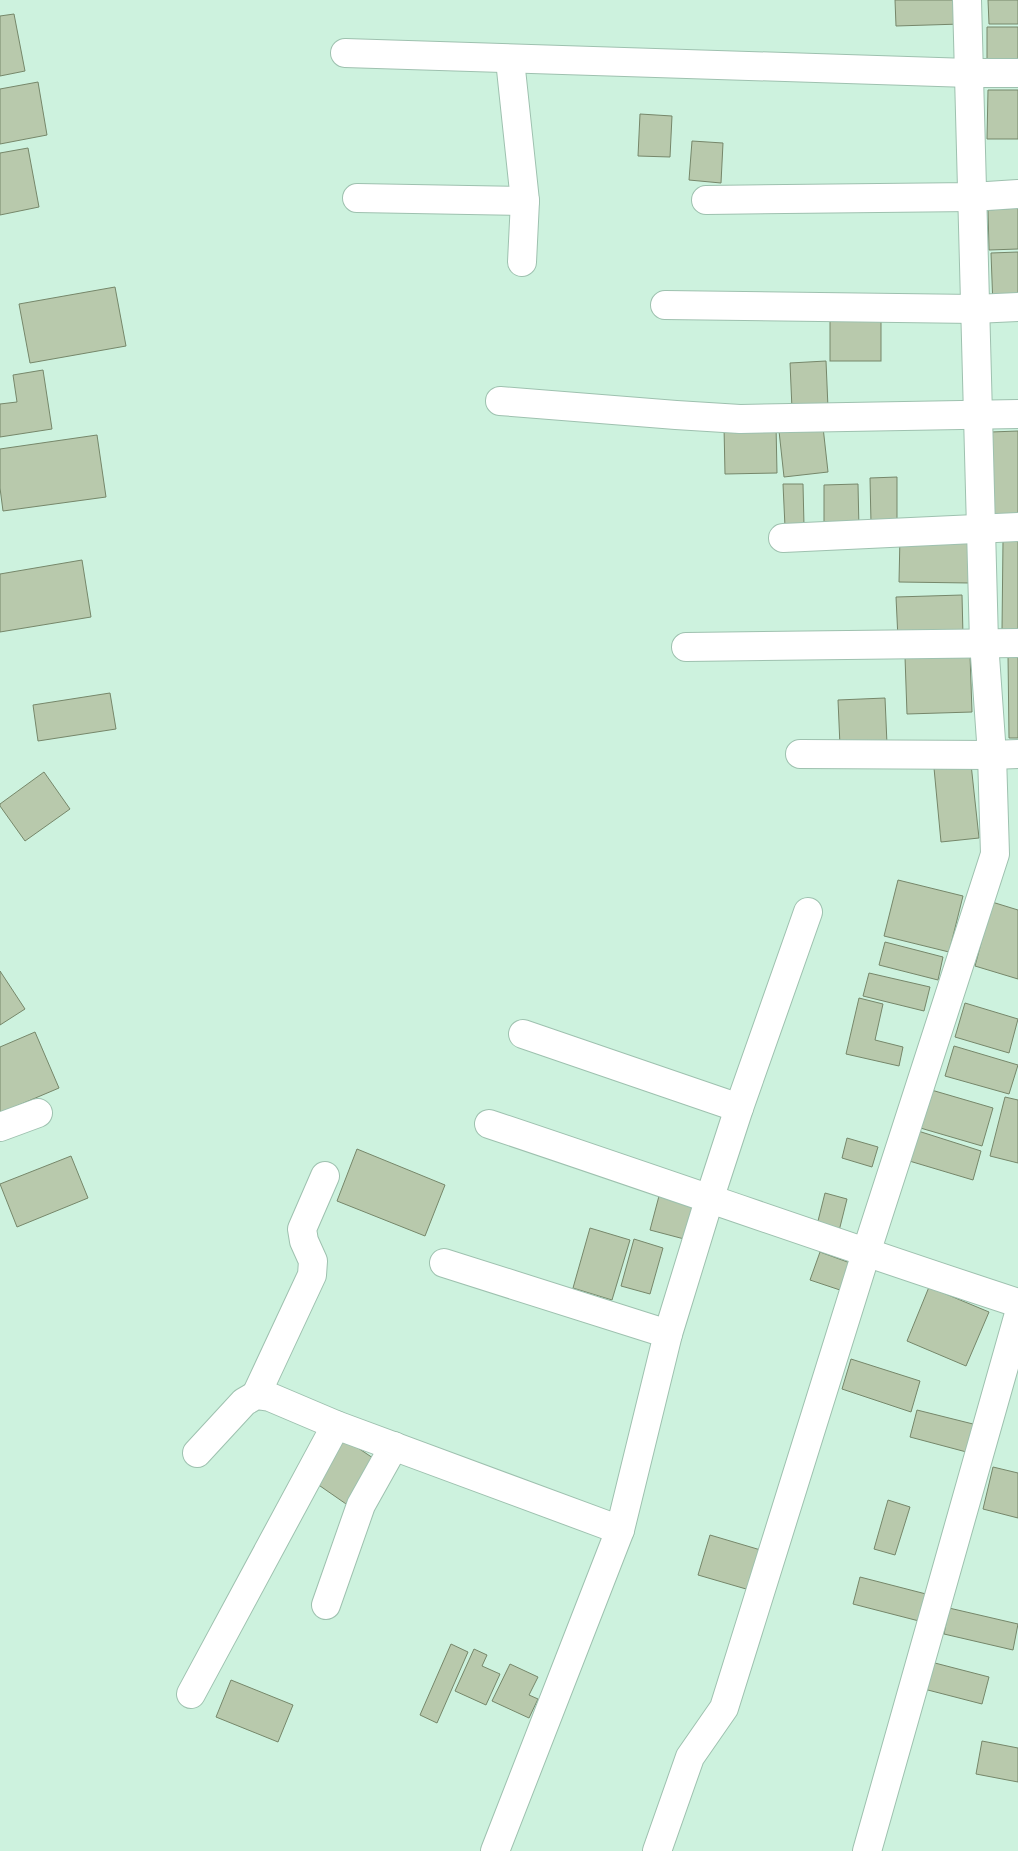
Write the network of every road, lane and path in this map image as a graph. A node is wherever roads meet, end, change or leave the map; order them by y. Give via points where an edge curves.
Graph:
1 (967, 0) edge
2 (345, 53) dead end
3 (510, 60) junction
4 (969, 73) junction
5 (1018, 73) edge
6 (1018, 194) edge
7 (972, 197) junction
8 (357, 198) dead end
9 (706, 200) dead end
10 (525, 201) junction
11 (522, 262) dead end
12 (665, 305) dead end
13 (1018, 306) edge
14 (975, 309) junction
15 (500, 401) dead end
16 (1018, 414) edge
17 (978, 415) junction
18 (1018, 527) edge
19 (980, 528) junction
20 (783, 538) dead end
21 (984, 642) junction
22 (1018, 643) edge
23 (686, 647) dead end
24 (800, 754) dead end
25 (1005, 755) edge
26 (808, 912) dead end
27 (523, 1034) dead end
28 (739, 1108) junction
29 (38, 1113) dead end
30 (489, 1124) dead end
31 (0, 1127) edge
32 (325, 1176) dead end
33 (710, 1197) junction
34 (866, 1253) junction
35 (444, 1263) dead end
36 (1018, 1303) edge
37 (1018, 1317) edge
38 (668, 1334) junction
39 (256, 1395) junction
40 (336, 1425) junction
41 (394, 1446) junction
42 (198, 1453) dead end
43 (620, 1530) junction
44 (326, 1605) dead end
45 (191, 1694) dead end
46 (496, 1851) edge
47 (657, 1851) edge
48 (867, 1851) edge

1 - 4 street
2 - 3 street
3 - 4 street
3 - 10 street
4 - 5 street
4 - 7 street
6 - 7 street
7 - 9 street
7 - 14 street
8 - 10 street
10 - 11 street
12 - 14 street
13 - 14 street
14 - 17 street
15 - 17 street via 740,418
16 - 17 street
17 - 19 street
18 - 19 street
19 - 20 street
19 - 21 street
21 - 22 street
21 - 23 street
21 - 25 street
24 - 25 street
25 - 34 street via 995,854
26 - 28 street
27 - 28 street
28 - 33 street
29 - 31 street
30 - 33 street
32 - 39 street via 302,1229 313,1261 312,1275
33 - 34 street
33 - 38 street
34 - 36 street
34 - 47 street via 724,1708 690,1757
35 - 38 street
37 - 48 street
38 - 43 street
39 - 40 street via 270,1397
39 - 42 street via 244,1402
40 - 41 street
40 - 45 street
41 - 43 street
41 - 44 street via 362,1506
43 - 46 street

